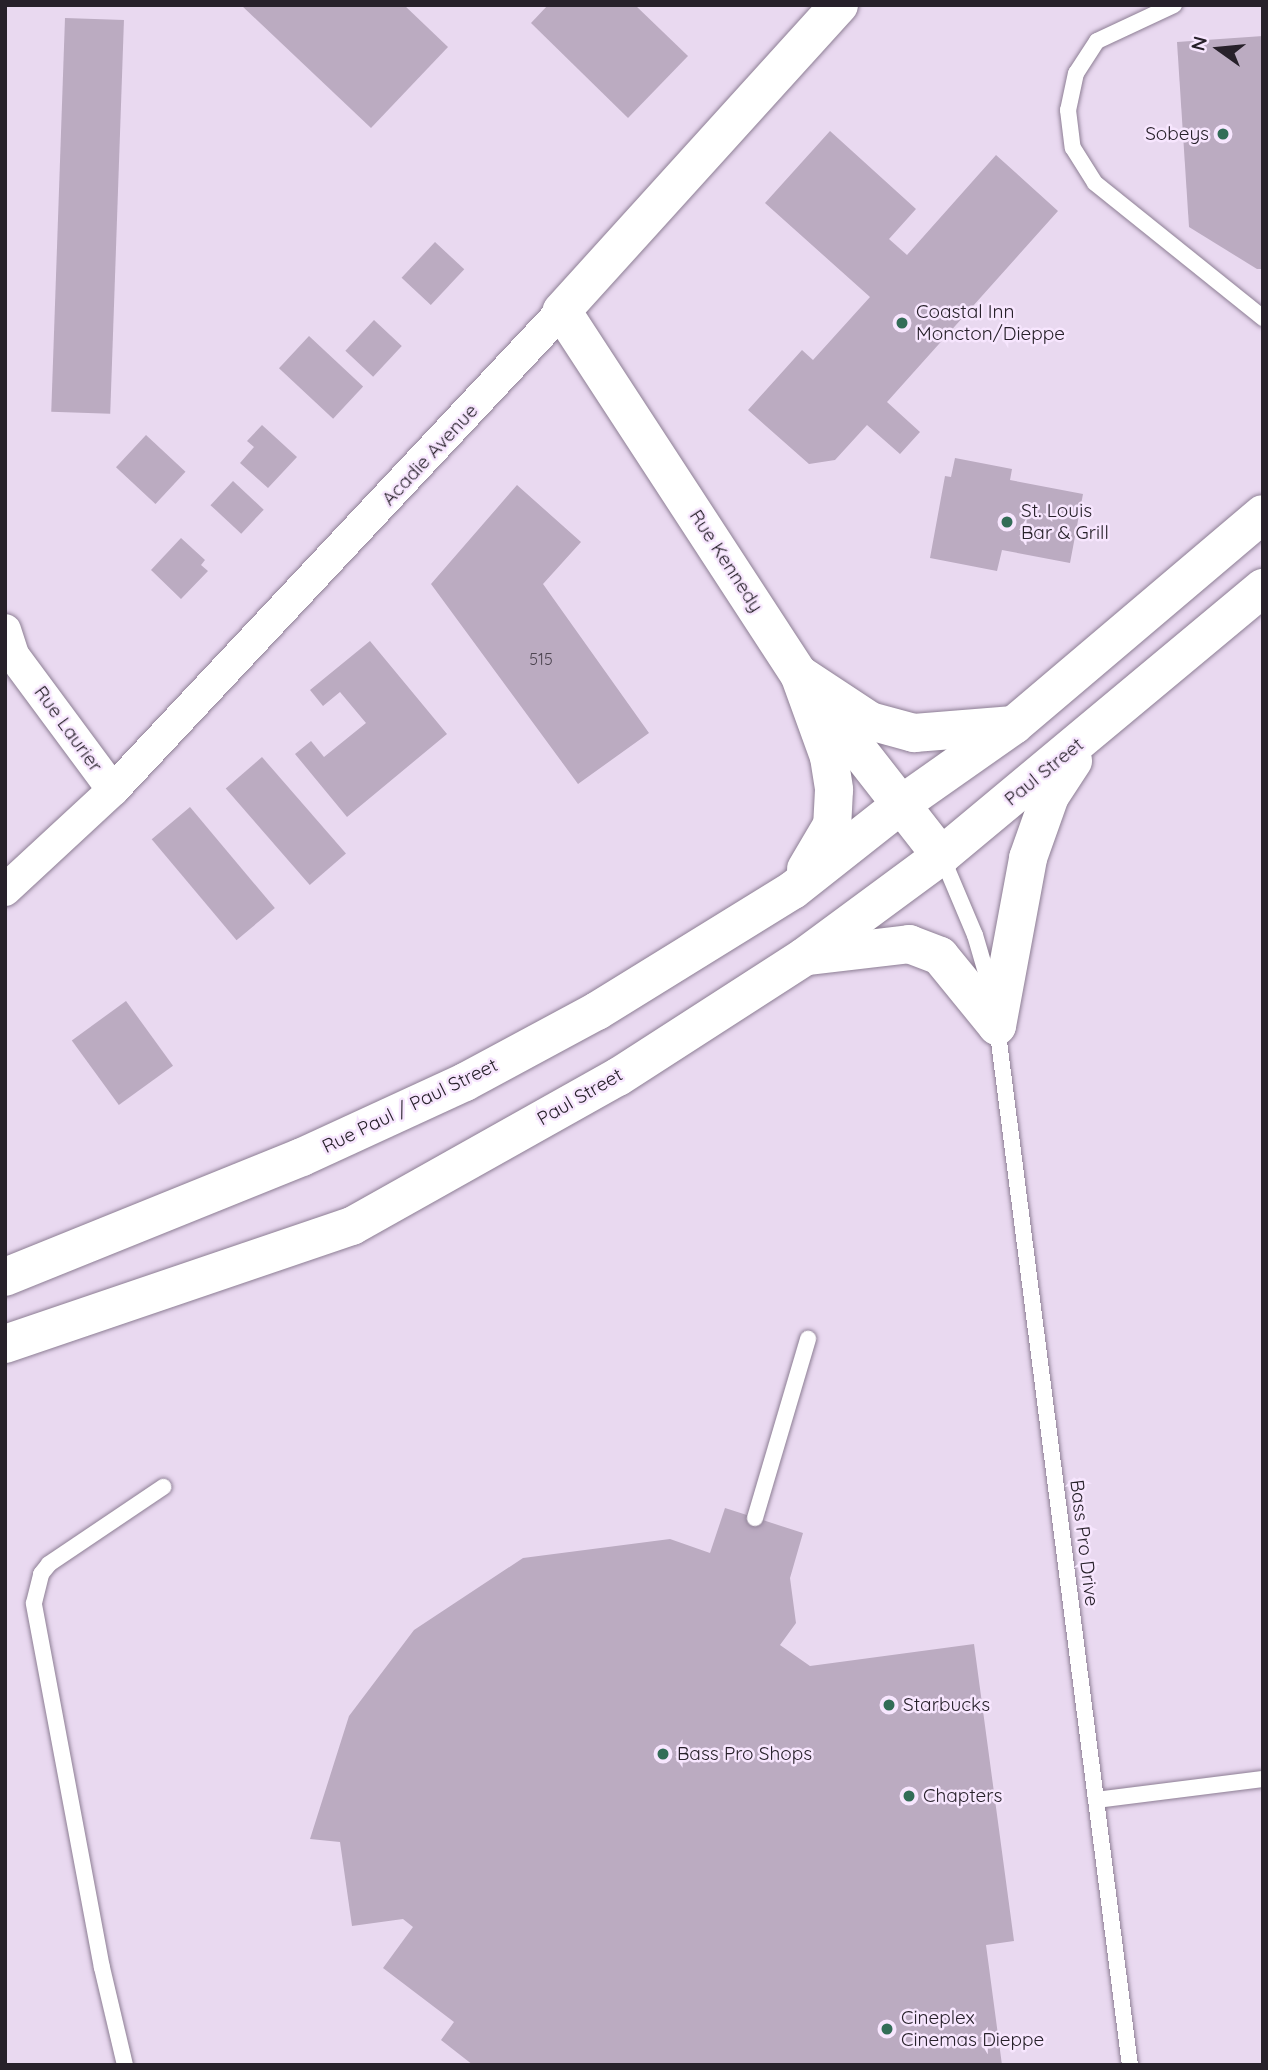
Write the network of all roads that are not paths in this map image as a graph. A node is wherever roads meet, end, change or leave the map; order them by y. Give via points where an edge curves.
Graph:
1 (839, 5) edge
2 (1174, 5) edge
3 (562, 311) junction
4 (1263, 318) edge
5 (1263, 514) edge
6 (1263, 587) edge
7 (5, 630) edge
8 (799, 674) junction
9 (1014, 725) junction
10 (1092, 733) junction
11 (113, 790) junction
12 (903, 803) junction
13 (941, 856) junction
14 (5, 890) edge
15 (793, 890) junction
16 (804, 957) junction
17 (997, 1026) junction
18 (5, 1277) edge
19 (808, 1339) dead end
20 (5, 1344) edge
21 (163, 1487) dead end
22 (755, 1518) dead end
23 (1263, 1779) edge
24 (1096, 1800) junction
25 (125, 2065) edge
26 (1130, 2065) edge

1 - 3 main road, Acadie Avenue
2 - 4 lane via 1097,41 1076,73 1070,98 1073,148 1095,183
3 - 8 main road, Rue Kennedy
3 - 11 street, Acadie Avenue
5 - 9 main road
6 - 10 main road
7 - 11 street, Rue Laurier via 13,655
8 - 9 main road via 870,720 914,733
8 - 12 main road, Rue Kennedy
8 - 15 main road via 829,757 834,790 832,825
9 - 12 main road
10 - 13 main road, Paul Street
10 - 17 main road via 1049,796 1028,858
11 - 14 street, Acadie Avenue
12 - 13 main road, Rue Kennedy
12 - 15 main road
13 - 16 main road, Paul Street
13 - 17 lane, Bass Pro Drive via 979,946
15 - 18 main road, Rue Paul / Paul Street via 597,1011 465,1082 184,1208
16 - 17 main road via 909,944 940,956
16 - 20 main road, Paul Street via 618,1077 352,1226
17 - 24 lane, Bass Pro Drive
19 - 22 lane
21 - 25 lane via 49,1564 41,1574 34,1603 102,1968
23 - 24 lane
24 - 26 lane, Bass Pro Drive

